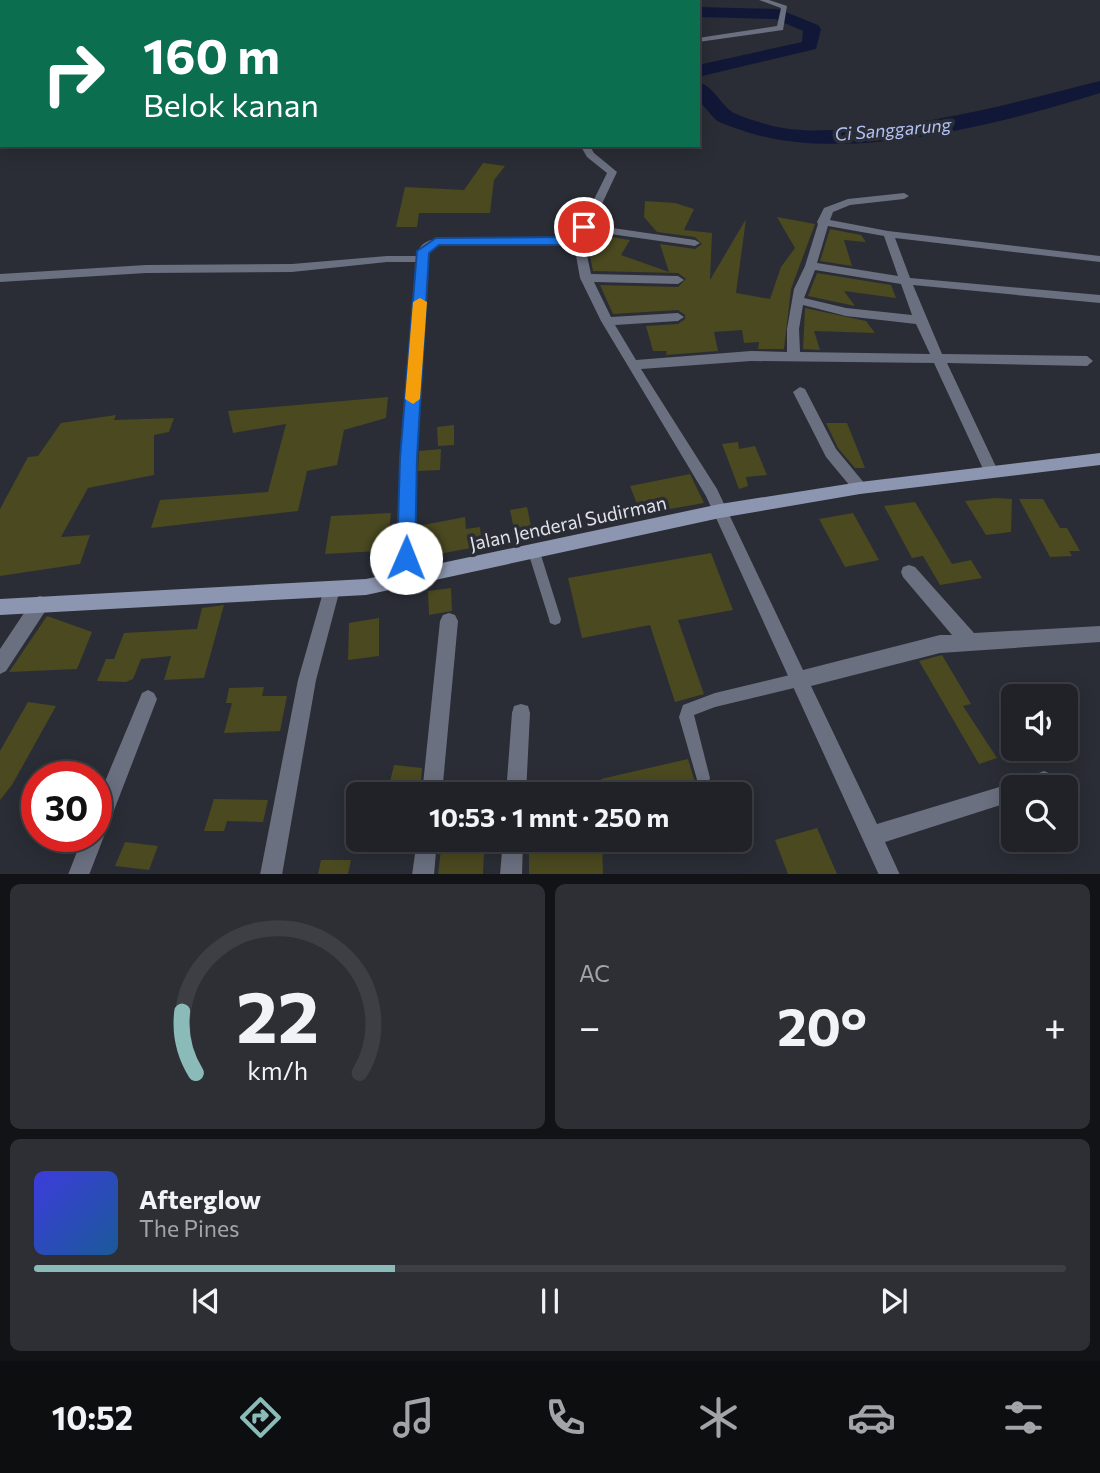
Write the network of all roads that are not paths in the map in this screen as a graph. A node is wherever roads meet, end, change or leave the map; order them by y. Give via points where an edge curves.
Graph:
1 (762, 0) edge
2 (700, 40) edge
3 (585, 147) edge
4 (904, 196) dead end
5 (822, 222) junction
6 (584, 227) junction
7 (888, 234) junction
8 (579, 241) junction
9 (695, 243) dead end
10 (421, 259) junction
11 (1100, 259) edge
12 (811, 266) junction
13 (0, 278) edge
14 (586, 278) junction
15 (678, 280) dead end
16 (905, 281) junction
17 (1100, 299) edge
18 (798, 300) junction
19 (678, 317) dead end
20 (920, 320) junction
21 (607, 321) junction
22 (790, 357) junction
23 (939, 358) junction
24 (1087, 361) dead end
25 (632, 365) junction
26 (800, 392) dead end
27 (1100, 459) edge
28 (991, 471) junction
29 (850, 490) junction
30 (720, 511) junction
31 (534, 552) junction
32 (909, 572) dead end
33 (406, 580) junction
34 (332, 589) junction
35 (40, 604) junction
36 (0, 607) edge
37 (555, 619) dead end
38 (449, 621) dead end
39 (1100, 634) edge
40 (955, 642) junction
41 (0, 664) edge
42 (798, 680) junction
43 (148, 699) dead end
44 (521, 713) dead end
45 (703, 778) dead end
46 (433, 782) edge
47 (517, 782) edge
48 (112, 789) edge
49 (1001, 795) edge
50 (872, 836) junction
51 (87, 852) edge
52 (426, 852) edge
53 (512, 852) edge
54 (78, 874) edge
55 (271, 874) edge
56 (424, 874) edge
57 (511, 874) edge
58 (890, 874) edge

1 - 2 street via 782,4 786,10 780,28
3 - 6 street via 612,172
4 - 5 street via 839,205 828,210
5 - 7 street
5 - 12 street
6 - 8 street
6 - 9 street
7 - 11 street
7 - 16 street
8 - 10 street via 436,242 426,246
8 - 14 street
10 - 13 street
10 - 33 street via 408,458
12 - 16 street
12 - 18 street
14 - 15 street
14 - 21 street
16 - 17 street
16 - 20 street
18 - 20 street via 846,312
18 - 22 street
19 - 21 street
20 - 23 street
21 - 25 street
22 - 23 street
22 - 25 street
23 - 24 street
23 - 28 street
25 - 30 street
26 - 29 street
27 - 28 main road, Jalan Jenderal Sudirman
28 - 29 main road, Jalan Jenderal Sudirman
29 - 30 main road, Jalan Jenderal Sudirman
30 - 31 main road, Jalan Jenderal Sudirman
30 - 42 street
31 - 33 main road, Jalan Jenderal Sudirman
31 - 37 lane
32 - 40 street
33 - 34 main road, Jalan Jenderal Sudirman
34 - 35 main road, Jalan Jenderal Sudirman
34 - 55 street via 307,680
35 - 36 main road, Jalan Jenderal Sudirman
35 - 41 street
38 - 46 street
39 - 40 street
40 - 42 street
42 - 45 lane via 688,710
42 - 50 street
43 - 48 street
44 - 47 street
49 - 50 street
50 - 58 street
51 - 54 street
52 - 56 street
53 - 57 street

